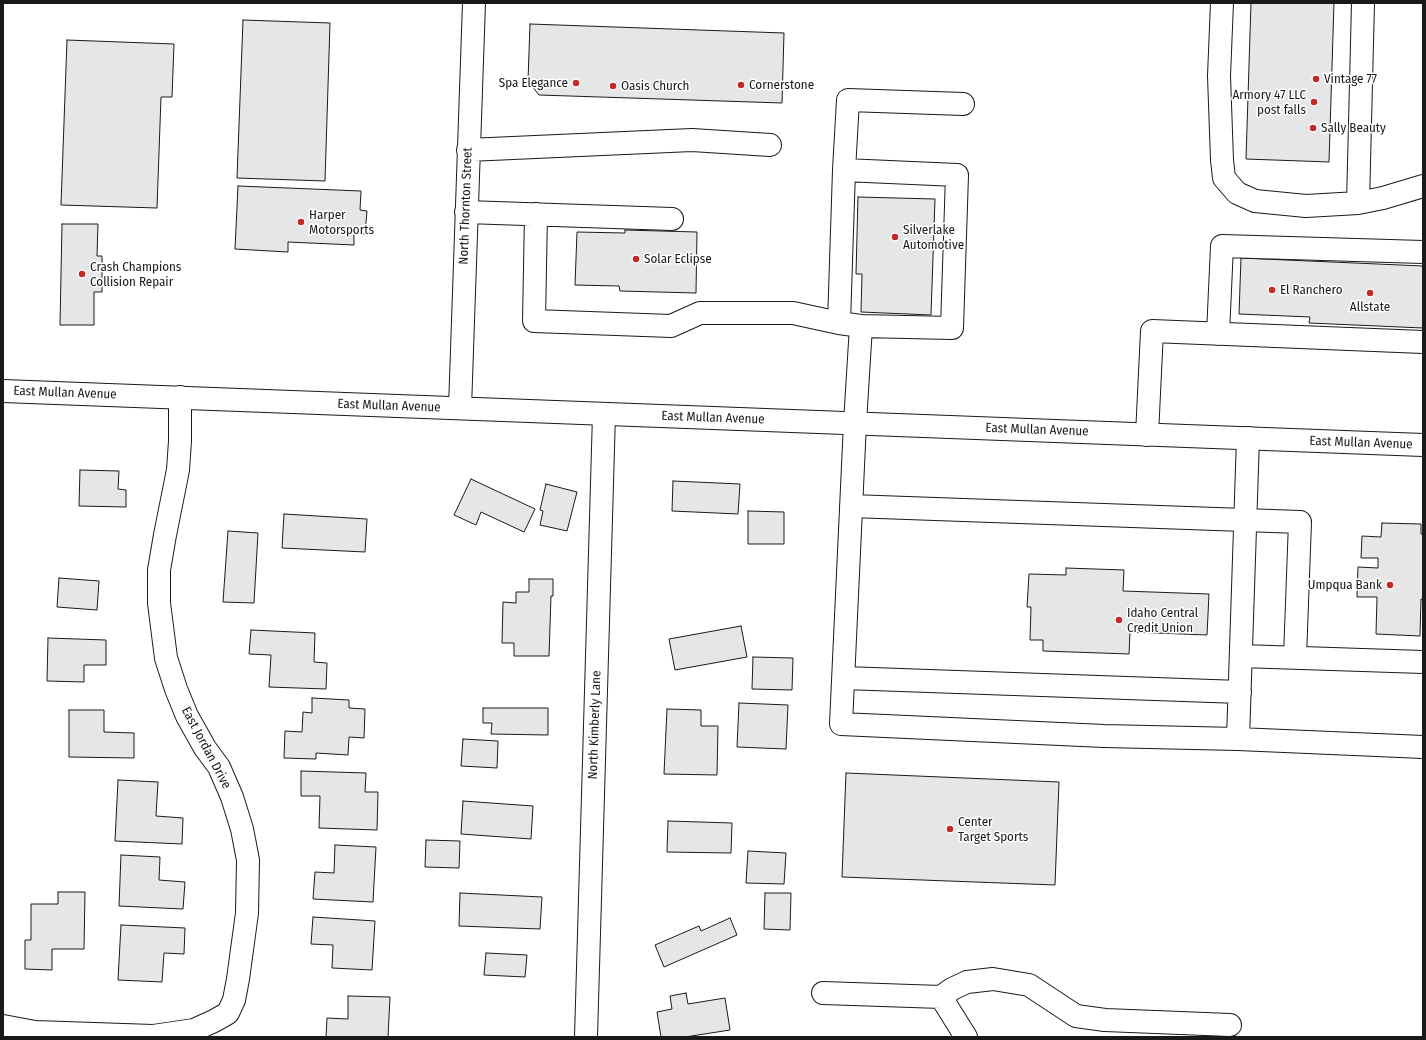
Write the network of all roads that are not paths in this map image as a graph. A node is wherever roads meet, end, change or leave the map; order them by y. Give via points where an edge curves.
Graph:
1 (474, 3) edge
2 (1222, 3) edge
3 (1363, 3) edge
4 (963, 104) dead end
5 (770, 145) dead end
6 (468, 150) junction
7 (844, 170) junction
8 (1423, 186) edge
9 (1358, 203) junction
10 (466, 212) junction
11 (536, 214) junction
12 (672, 219) dead end
13 (1423, 252) edge
14 (839, 323) junction
15 (861, 326) junction
16 (1218, 334) junction
17 (1423, 342) edge
18 (3, 391) edge
19 (180, 397) junction
20 (460, 408) junction
21 (604, 414) junction
22 (855, 424) junction
23 (1147, 434) junction
24 (1248, 438) junction
25 (1423, 445) edge
26 (851, 506) junction
27 (1246, 519) junction
28 (1241, 656) junction
29 (1295, 658) junction
30 (1423, 662) edge
31 (844, 678) junction
32 (1240, 692) junction
33 (1238, 738) junction
34 (1423, 747) edge
35 (823, 993) dead end
36 (941, 997) junction
37 (1230, 1025) dead end
38 (3, 1026) edge
39 (1104, 1029) edge
40 (586, 1037) edge
41 (966, 1037) edge

1 - 6 street, North Thornton Street
2 - 9 street via 1219,76 1224,178 1237,193 1255,201 1306,206
3 - 9 street
4 - 7 street via 848,100
5 - 6 street via 692,140
6 - 10 street, North Thornton Street
7 - 14 street
7 - 15 street via 957,175 952,328
8 - 9 street
10 - 11 street
10 - 20 street, North Thornton Street
11 - 12 street
11 - 14 street via 534,321 671,326 700,313 793,313
13 - 16 street via 1222,246
14 - 15 street
15 - 22 street
16 - 17 street
16 - 23 street via 1152,331
18 - 19 street, East Mullan Avenue
19 - 20 street, East Mullan Avenue
19 - 38 street, East Jordan Drive via 178,470 159,570 159,603 166,658 176,689 187,716 219,768 242,828 248,860 247,913 234,1000 228,1013 194,1030 153,1036 35,1032
20 - 21 street, East Mullan Avenue
21 - 22 street, East Mullan Avenue
21 - 40 street, North Kimberly Lane
22 - 23 street, East Mullan Avenue
22 - 26 street
23 - 24 street, East Mullan Avenue
24 - 25 street, East Mullan Avenue
24 - 27 street
26 - 27 street
26 - 31 street
27 - 28 street
27 - 29 street via 1300,522
28 - 29 street
28 - 32 street
29 - 30 street
31 - 32 street
31 - 33 street via 842,724 1104,736
32 - 33 street
33 - 34 street
35 - 36 street
36 - 39 street via 968,982 993,979 1029,985 1076,1016
36 - 41 street
37 - 39 street

